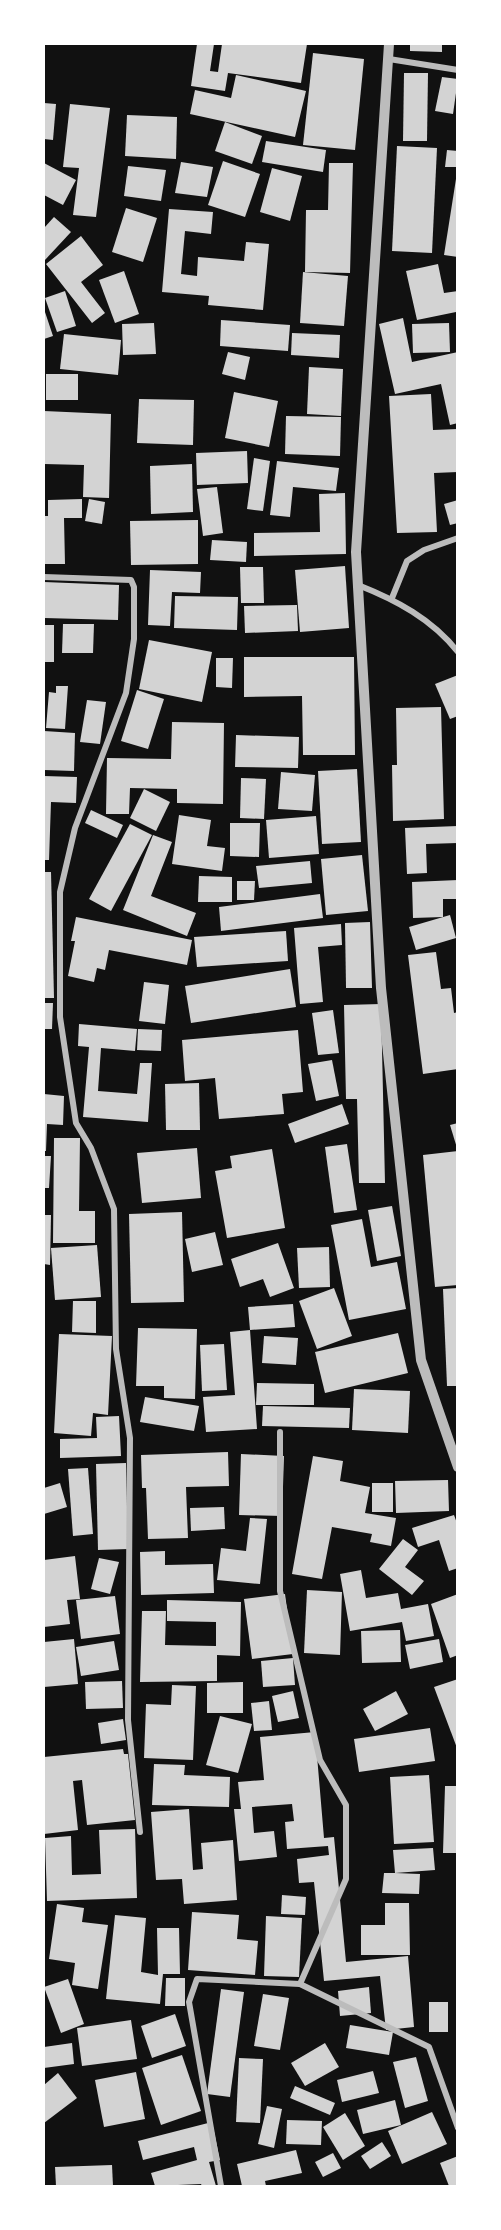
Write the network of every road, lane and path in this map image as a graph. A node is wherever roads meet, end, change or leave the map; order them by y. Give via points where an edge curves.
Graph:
1 (389, 44) edge
2 (389, 59) junction
3 (458, 69) edge
4 (458, 538) edge
5 (44, 577) edge
6 (358, 585) junction
7 (392, 598) junction
8 (458, 652) edge
9 (280, 1432) dead end
10 (458, 1467) edge
11 (140, 1832) dead end
12 (300, 1984) junction
13 (458, 2128) edge
14 (222, 2187) edge

1 - 2 street
2 - 3 street
2 - 6 street via 356,552
4 - 7 street via 424,550 407,561
5 - 11 street via 132,580 134,587 134,639 126,693 75,828 60,892 60,1017 76,1123 91,1148 114,1209 116,1349 130,1438 128,1720
6 - 7 street
6 - 10 street via 381,988 420,1348
7 - 8 street via 446,637
9 - 12 street via 280,1592 320,1760 346,1805 346,1879
12 - 13 street via 429,2047
12 - 14 street via 197,1979 189,2002

